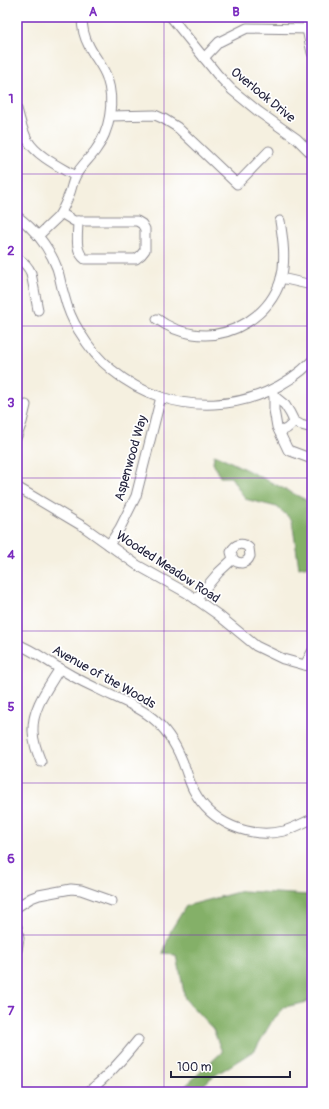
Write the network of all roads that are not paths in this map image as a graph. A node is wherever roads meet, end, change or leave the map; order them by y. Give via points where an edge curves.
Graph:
1 (81, 17) edge
2 (171, 17) edge
3 (308, 17) edge
4 (310, 29) edge
5 (312, 53) edge
6 (204, 58) junction
7 (17, 108) edge
8 (110, 116) junction
9 (269, 151) dead end
10 (312, 154) edge
11 (75, 176) junction
12 (61, 213) junction
13 (17, 216) edge
14 (78, 221) junction
15 (280, 221) dead end
16 (38, 236) junction
17 (17, 258) edge
18 (281, 278) junction
19 (312, 285) edge
20 (38, 310) dead end
21 (157, 319) dead end
22 (312, 362) edge
23 (273, 393) junction
24 (161, 397) junction
25 (26, 405) dead end
26 (294, 421) junction
27 (312, 428) edge
28 (278, 431) junction
29 (17, 436) edge
30 (312, 459) edge
31 (17, 487) edge
32 (109, 545) junction
33 (233, 559) dead end
34 (196, 599) junction
35 (17, 644) edge
36 (312, 652) edge
37 (308, 666) edge
38 (60, 668) junction
39 (41, 762) dead end
40 (312, 819) edge
41 (112, 901) dead end
42 (17, 907) edge
43 (17, 927) edge
44 (17, 950) edge
45 (138, 1040) dead end
46 (88, 1092) edge

1 - 8 street via 85,38 108,80 111,94
2 - 6 street, Overlook Drive
3 - 4 street
4 - 5 street
4 - 6 street via 247,28 219,42
6 - 10 street, Overlook Drive via 232,90 297,139
7 - 11 street via 23,130 33,147
8 - 9 street via 155,115 164,119 177,127 237,184
8 - 11 street via 102,139
11 - 12 street
12 - 14 street
12 - 16 street
13 - 16 street
14 - 14 street via 137,221 145,229 145,250 136,259 85,259 78,248
15 - 18 street via 283,248
16 - 24 street via 57,269 72,319 92,350 113,371 138,387
17 - 20 street via 31,273
18 - 19 street
18 - 21 street via 269,302 261,311 241,326 229,331 193,334 168,326
22 - 23 street
23 - 24 street via 216,404 173,401
23 - 26 street via 285,405
23 - 28 street
24 - 32 street, Aspenwood Way via 136,496
25 - 29 street
26 - 27 street
26 - 28 street via 287,429
28 - 30 street via 288,450
31 - 32 street, Wooded Meadow Road
32 - 34 street, Wooded Meadow Road via 137,565
33 - 34 street
34 - 37 street, Wooded Meadow Road via 256,646 282,659
35 - 38 street, Avenue of the Woods
36 - 37 street, Wooded Meadow Road
38 - 39 street via 35,713 33,730
38 - 40 street, Avenue of the Woods via 131,704 158,723 180,753 189,781 198,798 211,813 226,824 248,831 267,833 292,828
41 - 42 street via 81,890 71,890 39,895
43 - 44 street
45 - 46 street via 108,1076

